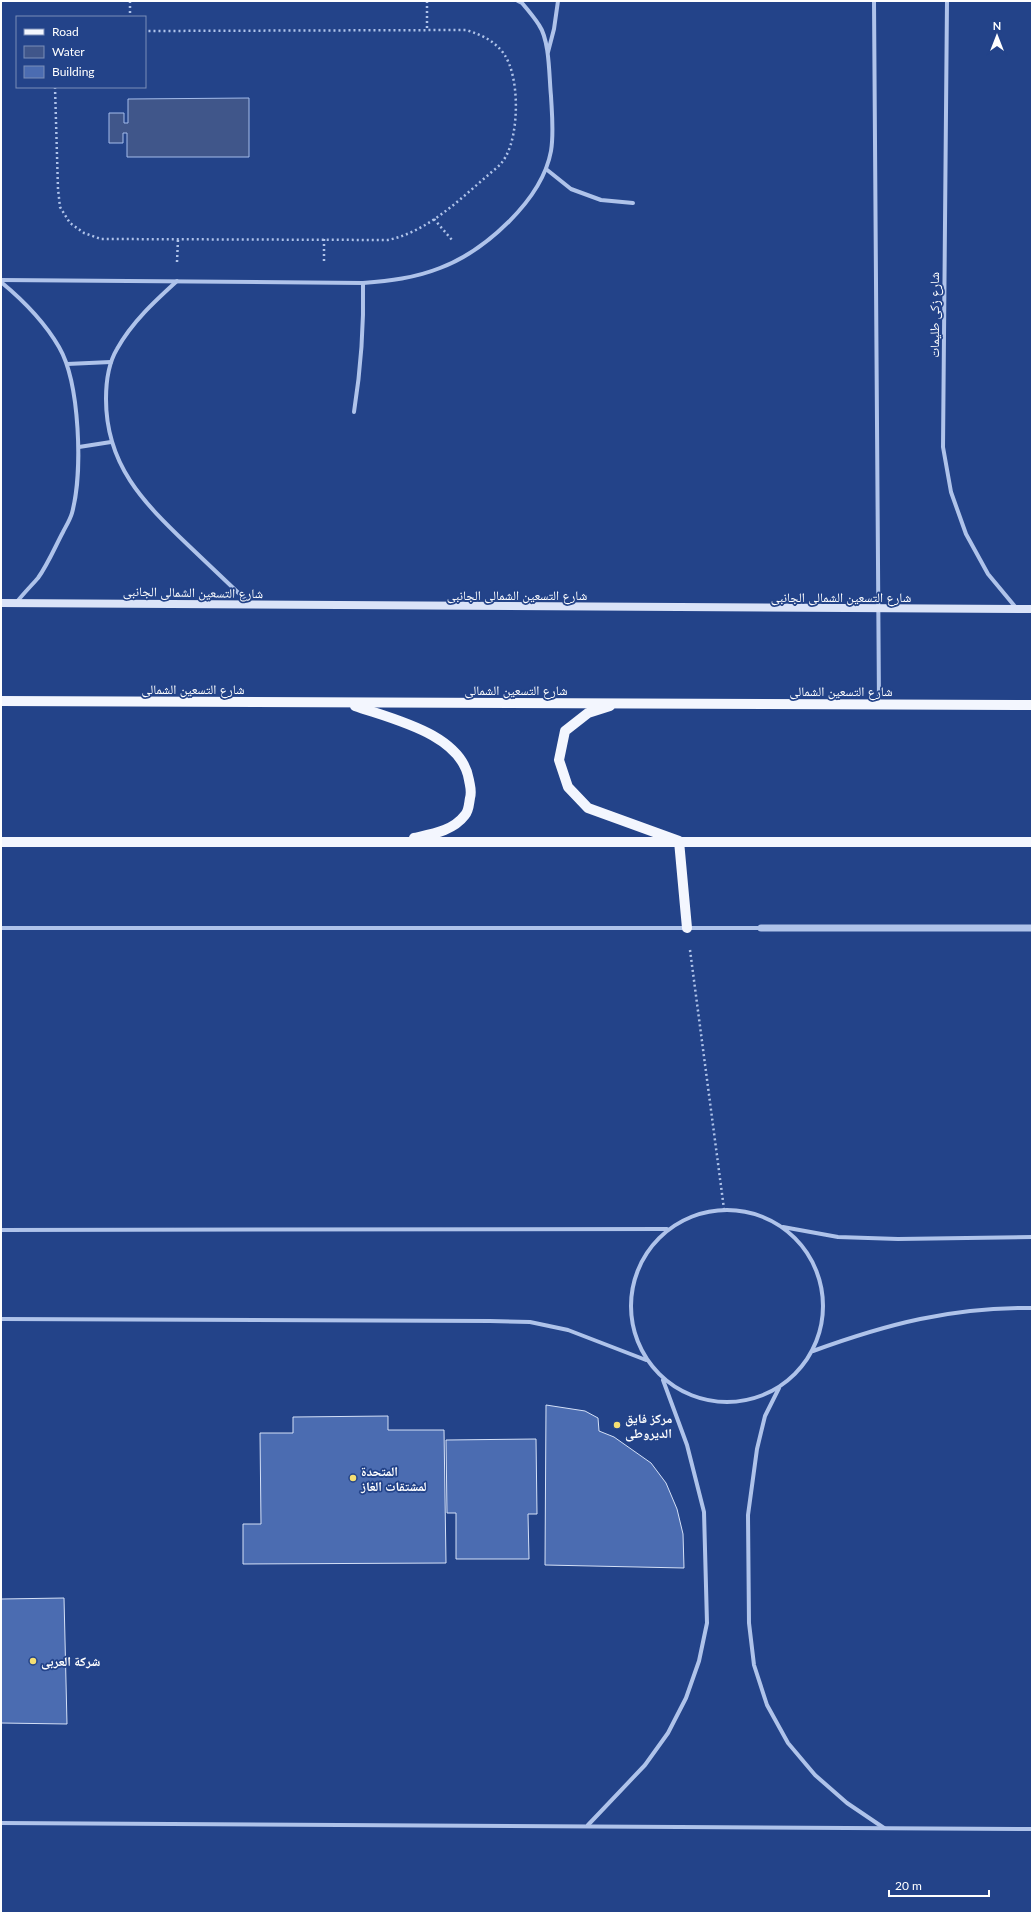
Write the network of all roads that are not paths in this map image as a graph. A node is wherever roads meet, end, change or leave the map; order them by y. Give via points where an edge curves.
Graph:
1 (518, 1) edge
2 (558, 1) edge
3 (874, 1) edge
4 (947, 1) edge
5 (548, 53) junction
6 (546, 169) junction
7 (632, 203) dead end
8 (1, 281) edge
9 (177, 281) junction
10 (363, 283) junction
11 (111, 362) junction
12 (67, 364) junction
13 (354, 412) dead end
14 (111, 442) junction
15 (79, 447) junction
16 (1, 603) edge
17 (16, 603) junction
18 (251, 605) junction
19 (879, 609) junction
20 (1017, 609) junction
21 (1032, 609) edge
22 (1, 701) edge
23 (349, 703) junction
24 (618, 703) junction
25 (879, 704) junction
26 (1032, 705) edge
27 (679, 841) junction
28 (1, 842) edge
29 (398, 842) junction
30 (1032, 842) edge
31 (1, 928) edge
32 (687, 928) junction
33 (761, 928) joint
34 (1032, 928) edge
35 (783, 1227) junction
36 (667, 1229) junction
37 (1, 1230) edge
38 (1032, 1237) edge
39 (1032, 1308) edge
40 (1, 1319) edge
41 (813, 1351) junction
42 (646, 1360) junction
43 (662, 1380) junction
44 (779, 1388) junction
45 (1, 1823) edge
46 (588, 1825) junction
47 (884, 1828) junction
48 (1032, 1829) edge

1 - 5 street via 540,26
2 - 5 street
3 - 19 street
4 - 20 street, شارع زكى طليمات via 943,447 951,492 966,534 988,574
5 - 6 street via 553,136
6 - 7 street via 571,189 601,200
6 - 10 street via 531,196 506,224 465,256 440,268 402,279
8 - 9 street
8 - 12 street via 43,322
9 - 10 street
9 - 11 street via 134,323 116,349
10 - 13 street via 361,369
11 - 12 street
11 - 14 street via 106,383 106,411
12 - 15 street
14 - 15 street
14 - 18 street via 118,460 151,510
15 - 17 street via 72,514 38,577
16 - 17 main road, شارع التسعين الشمالى الجانبى
17 - 18 main road, شارع التسعين الشمالى الجانبى
18 - 19 main road, شارع التسعين الشمالى الجانبى
19 - 20 main road, شارع التسعين الشمالى الجانبى
19 - 25 street
20 - 21 main road, شارع التسعين الشمالى الجانبى
22 - 23 main road, شارع التسعين الشمالى
23 - 24 main road, شارع التسعين الشمالى
23 - 29 main road via 440,739 457,752 468,771 472,793 466,815 449,830
24 - 25 main road, شارع التسعين الشمالى
24 - 27 main road via 588,713 565,731 560,760 568,787 588,808
25 - 26 main road, شارع التسعين الشمالى
27 - 29 main road
27 - 30 main road
27 - 32 main road
28 - 29 main road
31 - 32 street
32 - 33 street
33 - 34 street
35 - 36 street via 755,1214 724,1209 694,1215
35 - 38 street via 838,1237
35 - 41 street via 803,1246 817,1270 824,1297 822,1325
36 - 37 street
36 - 42 street via 643,1257 630,1291 631,1327
39 - 41 street via 950,1312 904,1321
40 - 42 street via 530,1322 568,1330
41 - 44 street via 798,1371
42 - 43 street
43 - 44 street via 689,1396 720,1403 750,1400
43 - 46 street via 687,1445 704,1512 707,1623 699,1661 686,1698 668,1733 645,1765
44 - 47 street via 766,1416 757,1449 748,1515 749,1623 754,1665 767,1705 788,1743 815,1775 847,1803
45 - 46 street
46 - 47 street
47 - 48 street

